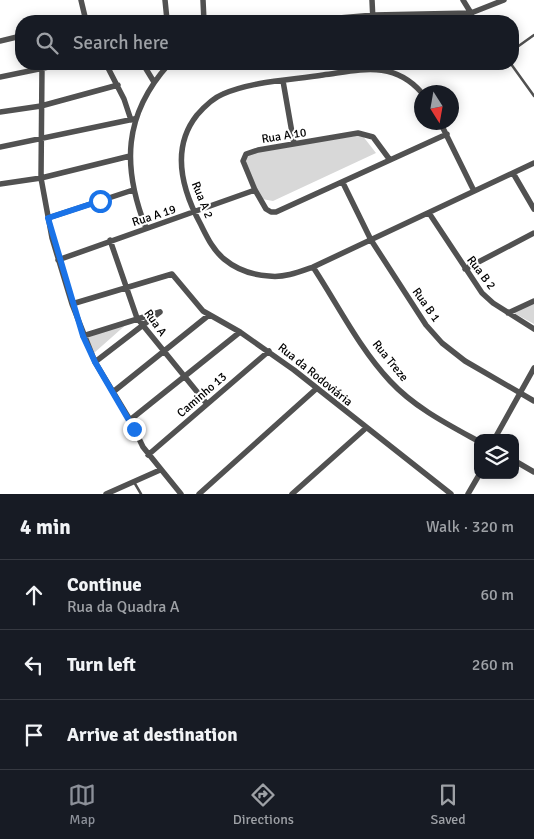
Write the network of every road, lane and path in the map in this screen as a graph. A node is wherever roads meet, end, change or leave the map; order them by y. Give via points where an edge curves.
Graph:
1 (81, 0) edge
2 (165, 0) edge
3 (203, 0) edge
4 (372, 0) edge
5 (463, 0) edge
6 (504, 0) edge
7 (471, 13) junction
8 (83, 15) edge
9 (166, 15) edge
10 (204, 15) edge
11 (373, 15) edge
12 (432, 15) edge
13 (534, 35) edge
14 (15, 37) edge
15 (0, 41) edge
16 (519, 46) edge
17 (33, 70) edge
18 (42, 70) edge
19 (109, 70) edge
20 (147, 70) edge
21 (164, 70) edge
22 (348, 70) edge
23 (382, 70) edge
24 (515, 70) edge
25 (0, 77) edge
26 (283, 81) junction
27 (154, 82) junction
28 (118, 85) junction
29 (414, 87) edge
30 (534, 96) edge
31 (40, 106) junction
32 (0, 112) edge
33 (133, 119) junction
34 (445, 130) edge
35 (447, 134) junction
36 (41, 140) junction
37 (294, 144) junction
38 (0, 148) edge
39 (130, 156) junction
40 (390, 160) junction
41 (534, 163) edge
42 (513, 173) junction
43 (41, 178) junction
44 (343, 183) junction
45 (0, 184) edge
46 (133, 190) junction
47 (255, 190) junction
48 (474, 191) junction
49 (534, 209) edge
50 (194, 213) junction
51 (429, 213) junction
52 (48, 218) junction
53 (146, 228) junction
54 (534, 233) edge
55 (110, 240) junction
56 (371, 240) junction
57 (58, 260) junction
58 (313, 267) junction
59 (464, 269) junction
60 (127, 286) junction
61 (534, 301) edge
62 (72, 304) junction
63 (508, 313) junction
64 (209, 315) junction
65 (137, 318) junction
66 (142, 326) junction
67 (534, 329) edge
68 (240, 332) junction
69 (83, 336) junction
70 (269, 351) junction
71 (163, 352) junction
72 (95, 362) junction
73 (534, 368) edge
74 (184, 375) junction
75 (316, 389) junction
76 (112, 392) junction
77 (520, 392) junction
78 (534, 400) edge
79 (206, 404) junction
80 (130, 420) junction
81 (366, 428) junction
82 (497, 434) edge
83 (474, 439) edge
84 (148, 455) junction
85 (519, 463) edge
86 (160, 470) junction
87 (534, 472) edge
88 (477, 479) edge
89 (134, 482) junction
90 (106, 494) edge
91 (141, 494) edge
92 (182, 494) edge
93 (199, 494) edge
94 (292, 494) edge
95 (451, 494) edge
96 (468, 494) edge

1 - 8 street
2 - 9 street
3 - 10 street
4 - 11 street
5 - 7 street
6 - 7 street
7 - 12 street
13 - 16 lane
14 - 15 street
17 - 25 street
18 - 31 street
19 - 28 street
20 - 27 street
21 - 27 street
22 - 26 street, Rua A 2
23 - 29 street, Rua A 2 via 403,78
24 - 30 lane
26 - 37 street
26 - 50 street, Rua A 2 via 222,94 205,106 191,123 180,161
27 - 33 street
28 - 31 street
28 - 33 street
31 - 32 street
31 - 36 street
33 - 36 street
33 - 39 street
34 - 35 street
35 - 40 street, Rua A 10
35 - 48 street
36 - 38 street
36 - 43 street
37 - 40 street, Rua A 10 via 367,134 378,142
37 - 47 street, Rua A 10 via 246,154 244,167
39 - 43 street
39 - 46 street
40 - 44 street, Rua A 10
41 - 42 street, Rua A 2
42 - 48 street, Rua A 2
42 - 49 street
43 - 45 street
43 - 52 street
44 - 47 street, Rua A 10 via 276,212 266,209
44 - 56 street, Rua B 1
46 - 52 street
46 - 53 street
47 - 50 street, Rua A 19
48 - 51 street, Rua A 2
50 - 53 street, Rua A 19
50 - 58 street, Rua A 2 via 212,245 236,267 270,277 290,275
51 - 56 street, Rua A 2
51 - 59 street, Rua B 2
52 - 57 street
53 - 55 street, Rua A 19
54 - 59 street
55 - 57 street, Rua A 19
55 - 60 street, Rua A
56 - 58 street, Rua A 2
56 - 77 street, Rua B 1 via 426,325 442,343 465,362
57 - 62 street
58 - 83 street, Rua Treze via 390,382 442,422
59 - 63 street, Rua B 2 via 482,292
60 - 62 street
60 - 64 street, Rua da Rodoviária via 169,274 179,279
60 - 65 street, Rua A
61 - 63 street
62 - 69 street
63 - 67 street, Rua B 2
64 - 68 street, Rua da Rodoviária
64 - 71 street
65 - 66 street, Rua A
65 - 66 street via 160,312
65 - 69 street
66 - 71 street, Rua A
66 - 72 street
68 - 70 street, Rua da Rodoviária
68 - 74 street
69 - 72 street
70 - 75 street, Rua da Rodoviária
70 - 79 street, Caminho 13
71 - 74 street, Rua A
71 - 76 street
72 - 76 street
73 - 77 street
74 - 79 street, Rua A
74 - 80 street
75 - 81 street, Rua da Rodoviária
75 - 93 street
76 - 80 street
77 - 78 street, Rua B 1
77 - 82 street
79 - 84 street, Caminho 13
80 - 84 street
81 - 94 street
81 - 95 street, Rua da Rodoviária
84 - 86 street
85 - 87 street
86 - 89 street
86 - 92 street
88 - 96 street
89 - 90 street
89 - 91 lane

